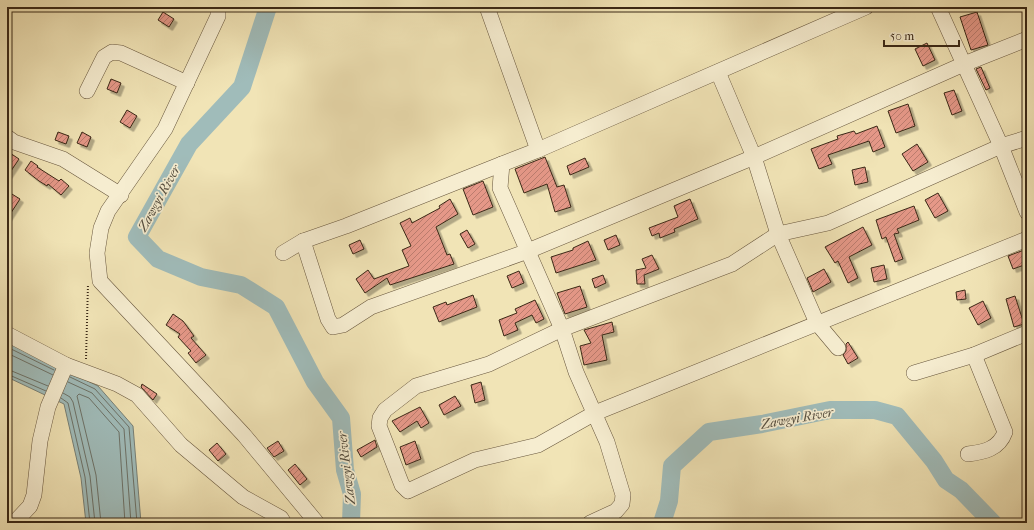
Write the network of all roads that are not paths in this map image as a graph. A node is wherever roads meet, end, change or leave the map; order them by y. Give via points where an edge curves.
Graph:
1 (218, 7) edge
2 (487, 7) edge
3 (866, 7) edge
4 (938, 7) edge
5 (1027, 39) edge
6 (964, 64) junction
7 (718, 72) junction
8 (187, 83) junction
9 (87, 91) dead end
10 (7, 137) edge
11 (1027, 138) edge
12 (1001, 146) junction
13 (538, 150) junction
14 (754, 157) junction
15 (502, 164) junction
16 (121, 195) junction
17 (1027, 212) edge
18 (778, 234) junction
19 (1027, 239) edge
20 (303, 241) junction
21 (528, 251) junction
22 (283, 253) dead end
23 (817, 324) junction
24 (562, 329) junction
25 (1027, 333) edge
26 (7, 334) edge
27 (838, 348) dead end
28 (974, 355) junction
29 (65, 367) junction
30 (914, 373) dead end
31 (595, 413) junction
32 (968, 454) dead end
33 (14, 523) edge
34 (284, 523) edge
35 (317, 523) edge
36 (590, 523) edge

1 - 8 street via 218,16
2 - 13 street
3 - 7 street
4 - 6 street
5 - 6 street
6 - 12 street
6 - 14 street
7 - 13 street
7 - 14 street
8 - 9 street via 121,53 112,52 104,57
8 - 16 street via 165,129
10 - 16 street via 14,142 63,159
11 - 12 street
12 - 17 street
12 - 18 street via 828,223
13 - 15 street
14 - 18 street
14 - 21 street
15 - 20 street
15 - 21 street via 500,188
16 - 35 street via 108,211 101,228 97,253 100,282 244,435
18 - 23 street
18 - 24 street via 732,264
19 - 23 street
20 - 21 street via 328,319 336,328 371,307
20 - 22 street
21 - 24 street
23 - 27 street
23 - 31 street
24 - 31 street via 576,372
24 - 31 street via 489,364 416,386 385,410 379,426 402,485 408,491 475,460 538,445
25 - 28 street
26 - 29 street
28 - 30 street
28 - 32 street via 1004,432 997,446 983,453
29 - 33 street via 50,400 40,441 34,495 30,506
29 - 34 street via 117,384 137,395 181,445 243,497 281,518
31 - 36 street via 623,494 622,504 616,511

